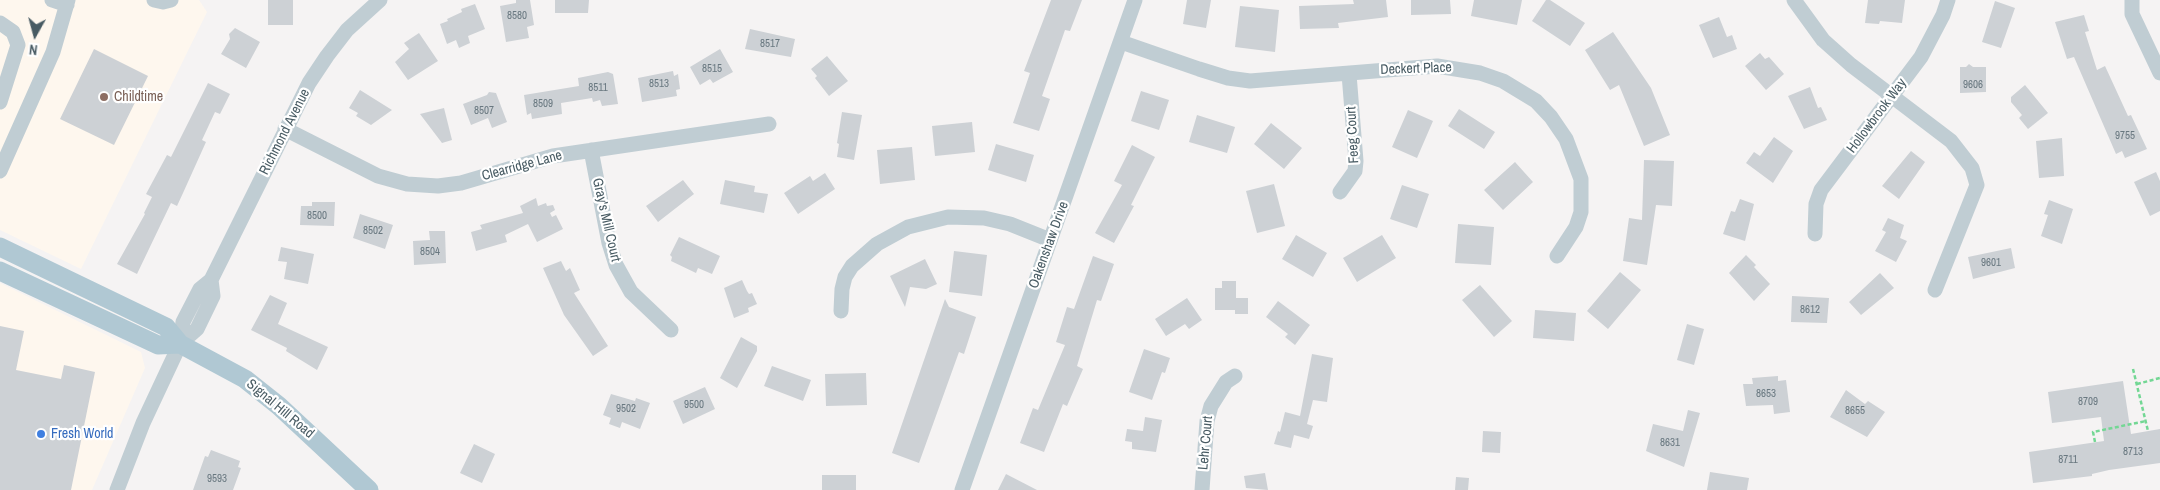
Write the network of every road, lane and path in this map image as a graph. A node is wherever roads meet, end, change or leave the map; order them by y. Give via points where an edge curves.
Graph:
1 (52, 0) edge
2 (155, 0) edge
3 (171, 0) edge
4 (1135, 0) edge
5 (1794, 0) edge
6 (1948, 0) edge
7 (2132, 0) edge
8 (67, 2) edge
9 (371, 3) edge
10 (0, 23) edge
11 (1121, 42) junction
12 (2160, 73) edge
13 (1349, 74) junction
14 (1892, 95) junction
15 (0, 102) edge
16 (770, 124) dead end
17 (285, 129) junction
18 (591, 150) junction
19 (0, 171) edge
20 (1340, 192) dead end
21 (1815, 234) dead end
22 (1050, 240) junction
23 (0, 247) edge
24 (1558, 256) dead end
25 (0, 263) edge
26 (0, 271) edge
27 (56, 274) junction
28 (1935, 290) dead end
29 (841, 311) dead end
30 (671, 330) dead end
31 (180, 344) junction
32 (2133, 369) dead end
33 (1235, 376) dead end
34 (2160, 378) edge
35 (2137, 384) junction
36 (2146, 421) junction
37 (2148, 431) dead end
38 (2095, 442) dead end
39 (117, 490) edge
40 (369, 490) edge
41 (962, 490) edge
42 (1202, 490) edge

1 - 8 street
2 - 3 street
4 - 11 street, Oakenshaw Drive
5 - 14 street via 1823,40 1850,65
6 - 14 street, Hollowbrook Way via 1933,37
7 - 12 street via 2132,14
8 - 19 street via 53,52
9 - 17 street, Richmond Avenue via 327,56
10 - 15 street via 13,32 18,46
11 - 13 street, Deckert Place via 1199,69 1250,82
11 - 22 street, Oakenshaw Drive
13 - 20 street, Feeg Court via 1356,161 1355,171
13 - 24 street, Deckert Place via 1392,68 1456,68 1503,81 1536,101 1566,139 1581,179 1581,212 1576,227
14 - 21 street, Hollowbrook Way via 1821,190 1816,204
14 - 28 street via 1962,152 1975,175 1977,185
16 - 18 street, Clearridge Lane
17 - 18 street, Clearridge Lane via 378,176 424,186 461,183 530,161
17 - 31 street, Richmond Avenue via 212,280 213,296 197,328
18 - 30 street, Gray's Mill Court via 616,265 631,292
22 - 29 street via 1010,224 984,218 948,217 908,227 877,244 852,266 842,289
22 - 41 street, Oakenshaw Drive
23 - 27 main road, Signal Hill Road
25 - 27 main road via 17,269
26 - 31 main road, Signal Hill Road via 158,345
27 - 31 main road, Signal Hill Road via 166,327
31 - 39 street, Richmond Avenue via 143,423
31 - 40 main road, Signal Hill Road via 224,366 266,395
32 - 35 path
33 - 42 street, Lehr Court via 1226,382 1211,406
34 - 35 path
35 - 36 path
36 - 37 path
36 - 38 path via 2093,432

